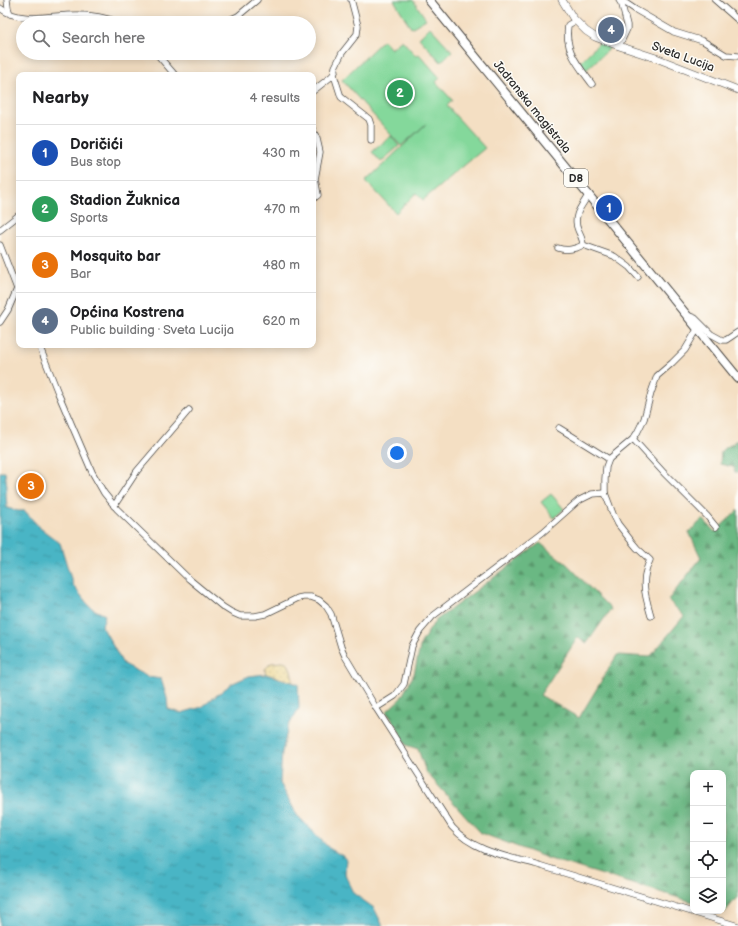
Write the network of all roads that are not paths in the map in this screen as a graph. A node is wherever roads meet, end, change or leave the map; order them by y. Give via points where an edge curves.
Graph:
1 (7, 0) edge
2 (257, 0) edge
3 (351, 0) edge
4 (429, 0) edge
5 (562, 0) edge
6 (620, 0) edge
7 (715, 0) edge
8 (0, 8) edge
9 (10, 14) junction
10 (16, 16) edge
11 (57, 16) edge
12 (98, 16) edge
13 (238, 16) edge
14 (738, 20) edge
15 (575, 21) junction
16 (619, 46) junction
17 (738, 56) edge
18 (162, 60) edge
19 (172, 72) edge
20 (335, 72) junction
21 (592, 84) dead end
22 (316, 88) edge
23 (738, 90) edge
24 (316, 137) edge
25 (371, 140) dead end
26 (316, 174) edge
27 (316, 184) edge
28 (589, 194) junction
29 (316, 197) edge
30 (16, 217) edge
31 (0, 230) edge
32 (0, 245) edge
33 (583, 245) junction
34 (558, 248) dead end
35 (638, 277) dead end
36 (16, 287) edge
37 (16, 296) edge
38 (687, 315) junction
39 (0, 322) edge
40 (698, 328) junction
41 (738, 332) edge
42 (40, 348) edge
43 (738, 378) edge
44 (189, 410) dead end
45 (559, 428) dead end
46 (633, 439) junction
47 (609, 460) junction
48 (606, 493) junction
49 (114, 506) junction
50 (716, 526) dead end
51 (651, 616) dead end
52 (376, 708) junction
53 (738, 926) edge

1 - 9 street
2 - 13 street
3 - 20 street via 358,26 357,34 342,53
4 - 28 main road, Jadranska magistrala / D8
5 - 15 street, Sveta Lucija
6 - 16 street, Sveta Lucija via 627,29
6 - 17 street, Sveta Lucija via 674,32 703,41 726,55
7 - 14 street
8 - 9 street
9 - 10 street
11 - 12 street
15 - 16 street, Sveta Lucija via 586,32
15 - 21 street via 568,25 567,31 570,52
16 - 23 street, Sveta Lucija
18 - 19 street
20 - 22 street
20 - 25 street via 341,97 369,119
24 - 26 street via 320,152
27 - 29 street via 318,195
28 - 33 street via 576,220
28 - 38 main road, Jadranska magistrala / D8
30 - 31 street
32 - 36 street
33 - 34 street via 566,250
33 - 35 street via 614,256
37 - 39 street
38 - 40 main road, Jadranska magistrala / D8
38 - 41 street via 695,318 711,334 722,340
40 - 43 main road, Jadranska magistrala / D8
40 - 46 street via 685,350 657,376 644,419
42 - 49 street via 92,472
44 - 49 street via 137,471
45 - 47 street
46 - 47 street
46 - 50 street
47 - 48 street via 606,467
48 - 51 street via 618,524 650,560 644,584
48 - 52 street via 592,494 578,502 433,616 420,631 412,646 404,684 395,696
49 - 52 street via 161,553 223,608 246,616 272,611 303,597 323,602 331,614 345,656
52 - 53 street via 452,827 468,841 502,855

